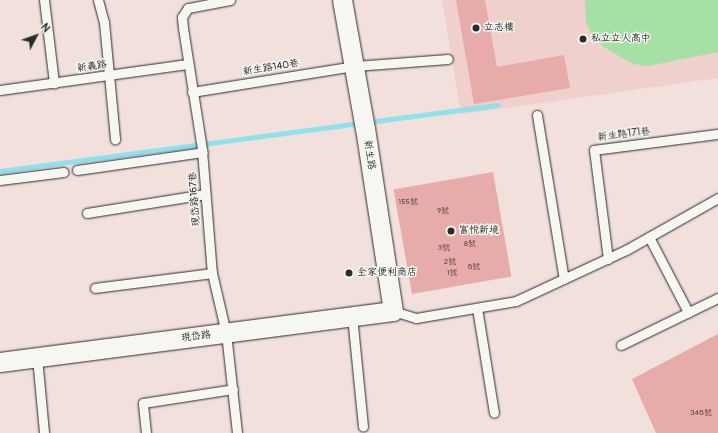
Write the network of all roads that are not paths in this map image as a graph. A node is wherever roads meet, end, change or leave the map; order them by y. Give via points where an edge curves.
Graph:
1 (44, 0) edge
2 (98, 0) edge
3 (230, 0) edge
4 (342, 0) edge
5 (448, 59) dead end
6 (187, 64) junction
7 (355, 66) junction
8 (110, 75) junction
9 (54, 83) junction
10 (0, 90) edge
11 (192, 92) junction
12 (537, 115) dead end
13 (718, 134) edge
14 (115, 139) dead end
15 (202, 151) junction
16 (77, 170) dead end
17 (64, 172) dead end
18 (0, 180) edge
19 (205, 194) junction
20 (718, 198) edge
21 (87, 212) dead end
22 (649, 237) junction
23 (608, 259) junction
24 (212, 273) junction
25 (564, 279) junction
26 (95, 288) dead end
27 (718, 298) edge
28 (477, 308) junction
29 (393, 310) junction
30 (688, 312) junction
31 (352, 316) junction
32 (226, 333) junction
33 (621, 345) dead end
34 (38, 357) junction
35 (0, 362) edge
36 (232, 389) junction
37 (494, 413) dead end
38 (363, 426) dead end
39 (44, 433) edge
40 (146, 433) edge
41 (237, 433) edge

1 - 9 lane
2 - 8 lane via 104,22
3 - 6 lane, 現岱路167巷 via 188,8 182,17
4 - 7 street, 新生路
5 - 7 lane, 新生路140巷
6 - 8 lane, 新義路
6 - 11 lane, 現岱路167巷
7 - 11 lane, 新生路140巷
7 - 29 street, 新生路
8 - 9 lane, 新義路
8 - 14 lane
9 - 10 lane, 新義路
11 - 15 lane, 現岱路167巷
12 - 25 lane
13 - 23 lane, 新生路171巷 via 594,150
15 - 16 lane
15 - 19 lane, 現岱路167巷
17 - 18 lane
19 - 21 lane
19 - 24 lane, 現岱路167巷
20 - 22 lane
22 - 23 lane
22 - 30 lane
23 - 25 lane
24 - 26 lane
24 - 32 lane, 現岱路167巷
25 - 28 lane via 516,301
27 - 30 lane
28 - 29 lane via 416,318
28 - 37 lane
29 - 31 street, 現岱路
30 - 33 lane
31 - 32 street, 現岱路
31 - 38 lane
32 - 34 street, 現岱路
32 - 36 lane, 現岱路167巷
34 - 35 street, 現岱路
34 - 39 lane
36 - 40 lane via 143,402
36 - 41 lane, 現岱路167巷

